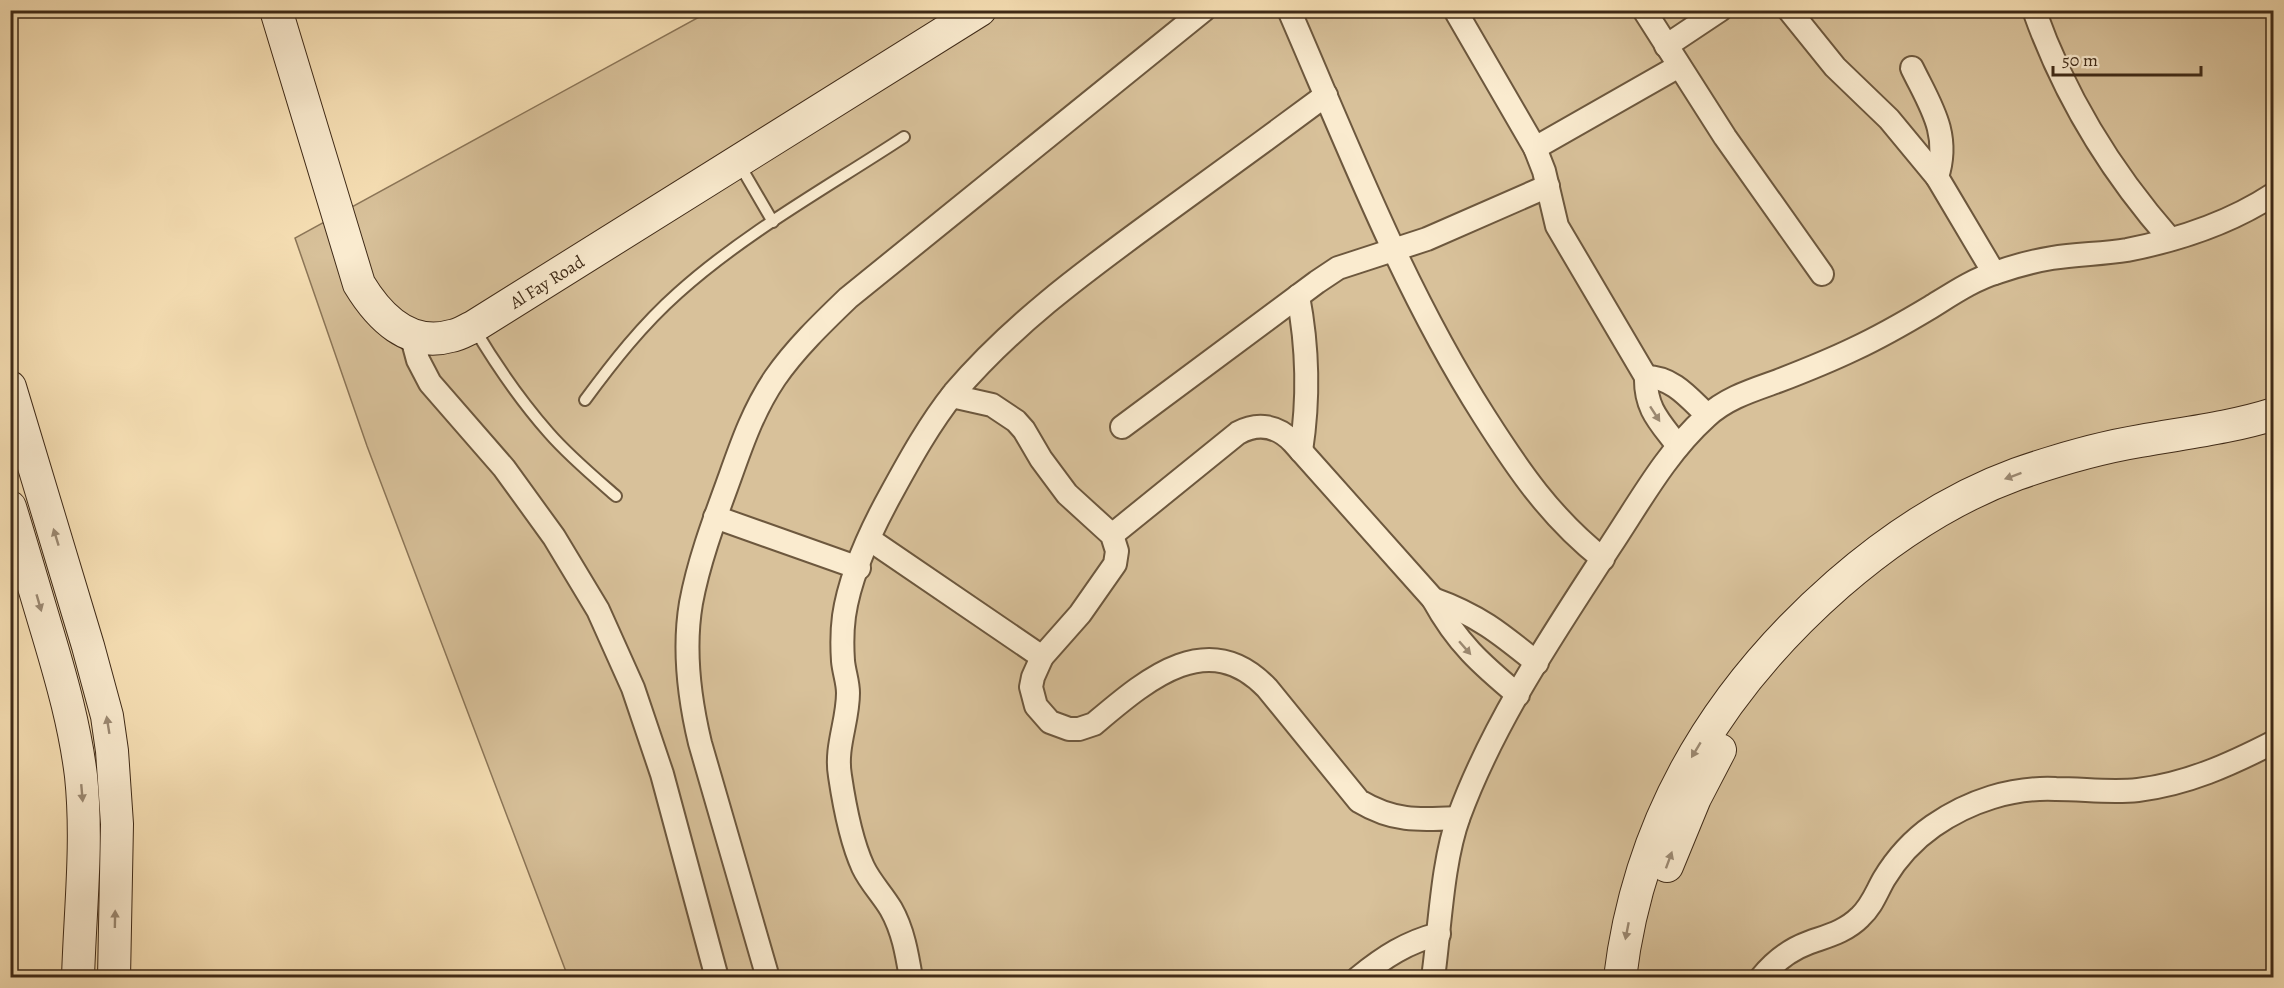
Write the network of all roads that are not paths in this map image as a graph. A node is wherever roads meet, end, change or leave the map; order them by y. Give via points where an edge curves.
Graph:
1 (276, 10) edge
2 (980, 10) edge
3 (1204, 10) edge
4 (1289, 10) edge
5 (1455, 10) edge
6 (1644, 10) edge
7 (1720, 10) edge
8 (1789, 10) edge
9 (2034, 10) edge
10 (1666, 46) junction
11 (1679, 66) junction
12 (1912, 68) dead end
13 (1326, 95) junction
14 (904, 137) dead end
15 (1535, 148) junction
16 (738, 162) junction
17 (1937, 177) junction
18 (1548, 186) junction
19 (2274, 194) edge
20 (773, 222) junction
21 (2170, 239) junction
22 (1395, 250) junction
23 (1994, 273) junction
24 (1822, 274) dead end
25 (1298, 296) junction
26 (473, 327) junction
27 (411, 334) junction
28 (1646, 377) junction
29 (10, 387) edge
30 (952, 396) junction
31 (585, 400) dead end
32 (2274, 414) edge
33 (1707, 415) junction
34 (1122, 428) dead end
35 (2274, 434) edge
36 (1678, 446) junction
37 (1301, 451) junction
38 (616, 496) dead end
39 (10, 507) edge
40 (715, 517) junction
41 (1112, 535) junction
42 (869, 539) junction
43 (1603, 559) junction
44 (859, 568) junction
45 (1432, 599) junction
46 (1042, 657) junction
47 (1537, 663) junction
48 (1518, 695) junction
49 (2274, 742) edge
50 (1458, 818) junction
51 (1439, 934) junction
52 (78, 978) edge
53 (114, 978) edge
54 (717, 978) edge
55 (768, 978) edge
56 (911, 978) edge
57 (1358, 978) edge
58 (1433, 978) edge
59 (1620, 978) edge
60 (1641, 978) edge
61 (1761, 978) edge

1 - 27 street, Al Fay Road via 359,284 389,323
2 - 16 street, Al Fay Road
3 - 40 street via 889,263 810,336 758,405
4 - 13 street
5 - 15 street
6 - 10 street
7 - 10 street
8 - 17 street via 1835,67 1895,126
9 - 21 street via 2085,121 2124,183
10 - 11 street
11 - 15 street
11 - 24 street
12 - 17 street via 1942,135
13 - 22 street
13 - 30 street via 1052,297 997,346
14 - 20 lane
15 - 18 street
16 - 20 lane
16 - 26 street, Al Fay Road
17 - 23 street
18 - 22 street
18 - 28 street via 1557,226
19 - 21 street via 2202,230
20 - 31 lane via 677,294 628,344
21 - 23 street via 2127,250 2051,258
22 - 25 street via 1338,268
22 - 43 street via 1444,350 1506,451 1554,514
23 - 33 street via 1856,349 1739,395
25 - 34 street
25 - 37 street via 1307,373
26 - 27 street, Al Fay Road via 451,337
26 - 38 lane via 496,365 543,425
27 - 54 street via 430,383 504,468 554,537 598,610 633,688 662,774
28 - 33 street via 1662,378 1675,385
28 -> 36 street via 1650,407
53 -> 29 street via 117,824 107,716
30 - 41 street via 992,405 1016,421 1067,494
30 - 42 street via 902,475
32 -> 59 street via 2106,448 2017,474 1945,507 1862,563 1777,642 1733,694 1696,750 1675,788 1649,852 1628,925
33 - 36 street
60 -> 35 street via 1663,876 1714,759 1775,670 1846,599 1942,532 2052,483 2120,464
36 - 43 street
37 - 41 street via 1279,430 1261,426 1245,429
37 - 45 street
39 -> 52 street via 66,694 81,776 84,860
40 - 44 street
40 - 55 street via 692,603 689,685 700,743
41 - 46 street via 1117,551 1115,564 1080,614
42 - 44 street
42 - 46 street
43 - 47 street
44 - 56 street via 849,595 843,633 848,692 839,747 840,776 858,854 899,924
45 - 47 street via 1491,626
45 -> 48 street via 1475,659
46 - 50 street via 1033,676 1032,697 1050,722 1069,729 1094,724 1137,688 1176,666 1202,660 1229,663 1250,673 1267,688 1359,801 1390,816 1407,819
47 - 48 street
48 - 50 street
49 - 61 street via 2213,772 2162,786 2109,792 2035,789 1970,805 1940,821 1898,858 1860,917 1836,934 1794,950
50 - 51 street
51 - 57 street via 1394,951
51 - 58 street

